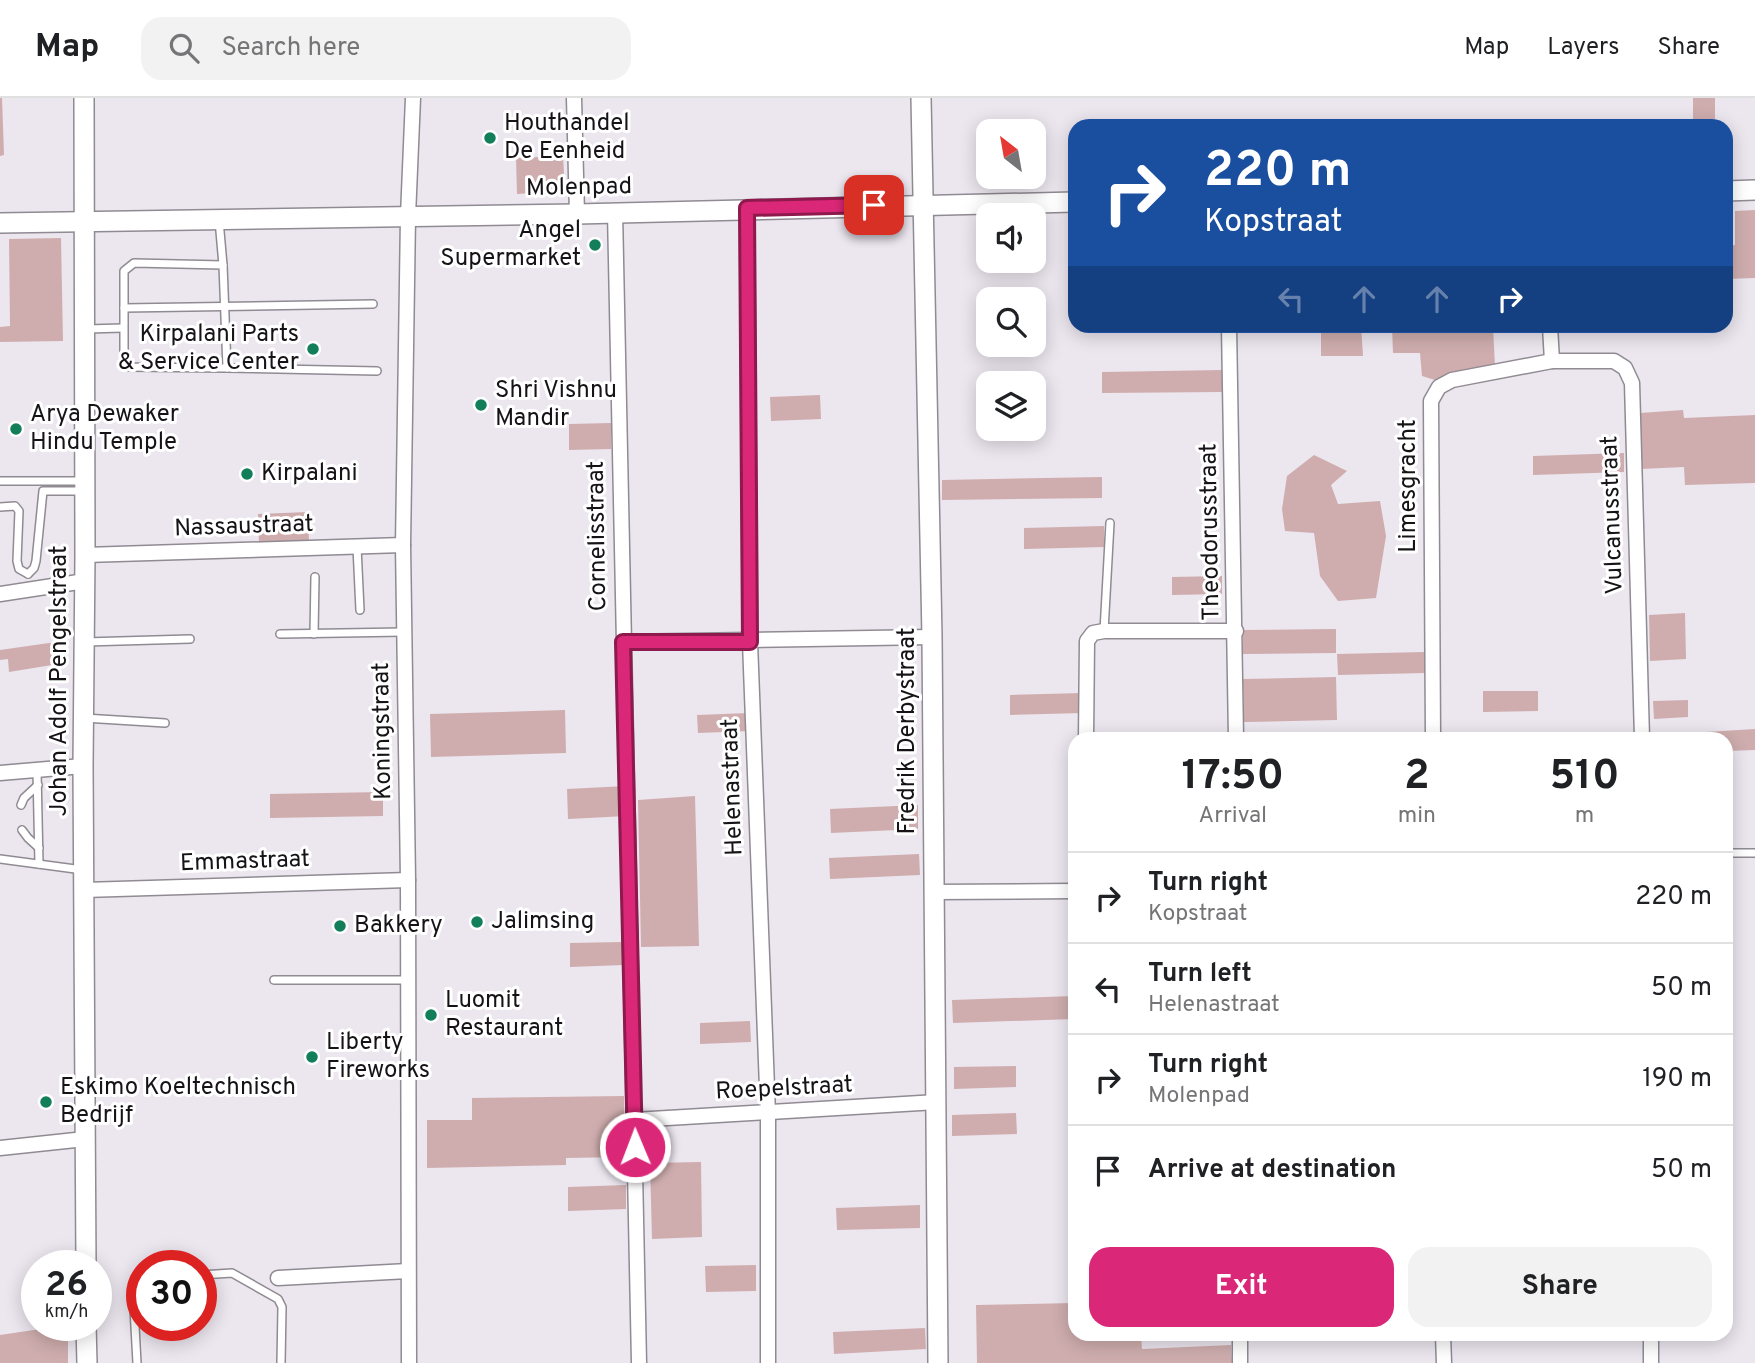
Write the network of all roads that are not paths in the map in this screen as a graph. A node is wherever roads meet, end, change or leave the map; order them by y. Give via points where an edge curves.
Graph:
1 (84, 98) edge
2 (413, 98) edge
3 (574, 98) edge
4 (921, 98) edge
5 (1755, 190) edge
6 (1733, 191) edge
7 (1068, 202) edge
8 (924, 204) junction
9 (747, 208) junction
10 (615, 212) junction
11 (577, 214) junction
12 (408, 216) junction
13 (219, 219) junction
14 (84, 221) junction
15 (0, 223) edge
16 (223, 265) junction
17 (373, 304) dead end
18 (224, 308) junction
19 (124, 309) junction
20 (123, 328) junction
21 (84, 330) junction
22 (1230, 333) edge
23 (1550, 333) edge
24 (1552, 362) junction
25 (227, 368) junction
26 (377, 371) dead end
27 (0, 481) edge
28 (85, 486) junction
29 (0, 507) edge
30 (1110, 523) dead end
31 (403, 545) junction
32 (357, 546) junction
33 (85, 555) junction
34 (27, 574) junction
35 (315, 577) dead end
36 (85, 581) junction
37 (29, 589) junction
38 (0, 594) edge
39 (360, 610) dead end
40 (1104, 631) junction
41 (1236, 631) junction
42 (404, 632) junction
43 (280, 634) dead end
44 (314, 634) junction
45 (932, 637) junction
46 (190, 639) dead end
47 (84, 642) junction
48 (623, 642) junction
49 (750, 642) junction
50 (83, 718) junction
51 (165, 723) dead end
52 (1086, 732) edge
53 (1236, 732) edge
54 (1433, 732) edge
55 (1642, 732) edge
56 (83, 766) junction
57 (37, 769) junction
58 (0, 773) edge
59 (37, 785) junction
60 (20, 805) dead end
61 (22, 830) dead end
62 (39, 848) junction
63 (1733, 853) edge
64 (1755, 853) edge
65 (0, 859) edge
66 (39, 864) junction
67 (84, 870) junction
68 (408, 880) junction
69 (84, 890) junction
70 (1068, 891) edge
71 (934, 892) junction
72 (274, 980) dead end
73 (408, 980) junction
74 (937, 1102) junction
75 (768, 1114) junction
76 (634, 1120) junction
77 (85, 1139) junction
78 (0, 1148) edge
79 (86, 1250) edge
80 (408, 1271) junction
81 (217, 1274) edge
82 (278, 1278) dead end
83 (86, 1341) edge
84 (136, 1341) edge
85 (1240, 1341) edge
86 (1443, 1341) edge
87 (1651, 1341) edge
88 (87, 1363) edge
89 (137, 1363) edge
90 (281, 1363) edge
91 (409, 1363) edge
92 (639, 1363) edge
93 (768, 1363) edge
94 (938, 1363) edge
95 (1240, 1363) edge
96 (1444, 1363) edge
97 (1651, 1363) edge

1 - 14 main road, Johan Adolf Pengelstraat
2 - 12 street, Koningstraat
3 - 11 street
4 - 8 main road, Fredrik Derbystraat
5 - 6 main road
7 - 8 main road, Molenpad
8 - 9 main road, Molenpad
8 - 45 main road, Fredrik Derbystraat
9 - 10 main road, Molenpad
9 - 49 street, Helenastraat
10 - 11 main road, Molenpad
10 - 48 street, Cornelisstraat
11 - 12 main road, Molenpad
12 - 13 main road, Molenpad
12 - 31 street, Koningstraat
13 - 14 main road, Molenpad
13 - 16 lane
14 - 15 main road, Molenpad
14 - 21 main road, Johan Adolf Pengelstraat
16 - 18 lane
16 - 19 lane via 134,263 124,271
17 - 18 lane
18 - 19 lane
18 - 25 lane
19 - 20 lane
20 - 21 lane
20 - 25 lane via 127,367
21 - 28 main road, Johan Adolf Pengelstraat
22 - 41 street, Theodorusstraat
23 - 24 street
24 - 54 street, Limesgracht via 1452,380 1439,387 1431,401
24 - 55 street, Vulcanusstraat via 1614,361 1625,368 1632,383
25 - 26 lane
27 - 28 lane
28 - 33 main road, Johan Adolf Pengelstraat
28 - 34 lane via 43,491 36,561
29 - 34 lane via 19,510 17,561
30 - 40 lane
31 - 32 street, Nassaustraat
31 - 42 street, Koningstraat
32 - 33 street, Nassaustraat
32 - 39 lane
33 - 36 main road, Johan Adolf Pengelstraat
34 - 37 lane
35 - 44 lane
36 - 37 street
36 - 47 main road, Johan Adolf Pengelstraat
37 - 38 street
40 - 41 street
40 - 52 street via 1093,633 1087,641
41 - 53 street, Theodorusstraat
42 - 44 lane
42 - 68 street, Koningstraat
43 - 44 lane
45 - 49 street
45 - 71 main road, Fredrik Derbystraat
46 - 47 lane
47 - 50 main road, Johan Adolf Pengelstraat
48 - 49 street
48 - 76 street, Cornelisstraat
49 - 75 street, Helenastraat
50 - 51 lane
50 - 56 main road, Johan Adolf Pengelstraat
56 - 57 street
56 - 67 main road, Johan Adolf Pengelstraat
57 - 58 street
57 - 59 lane
59 - 60 lane
59 - 62 lane
61 - 62 lane
62 - 66 lane
63 - 64 lane
65 - 66 lane
66 - 67 lane
67 - 69 main road, Johan Adolf Pengelstraat
68 - 69 street, Emmastraat
68 - 73 street, Koningstraat
69 - 77 main road, Johan Adolf Pengelstraat
70 - 71 street
71 - 74 main road, Fredrik Derbystraat
72 - 73 lane
73 - 80 street, Koningstraat
74 - 75 street, Roepelstraat
74 - 94 main road, Fredrik Derbystraat
75 - 76 street, Roepelstraat
75 - 93 street, Helenastraat
76 - 92 street, Cornelisstraat
77 - 78 street
77 - 79 main road, Johan Adolf Pengelstraat
80 - 82 street
80 - 91 street, Koningstraat
81 - 90 lane via 232,1273 278,1299 282,1307
83 - 88 main road
84 - 89 lane
85 - 95 street
86 - 96 street
87 - 97 street

